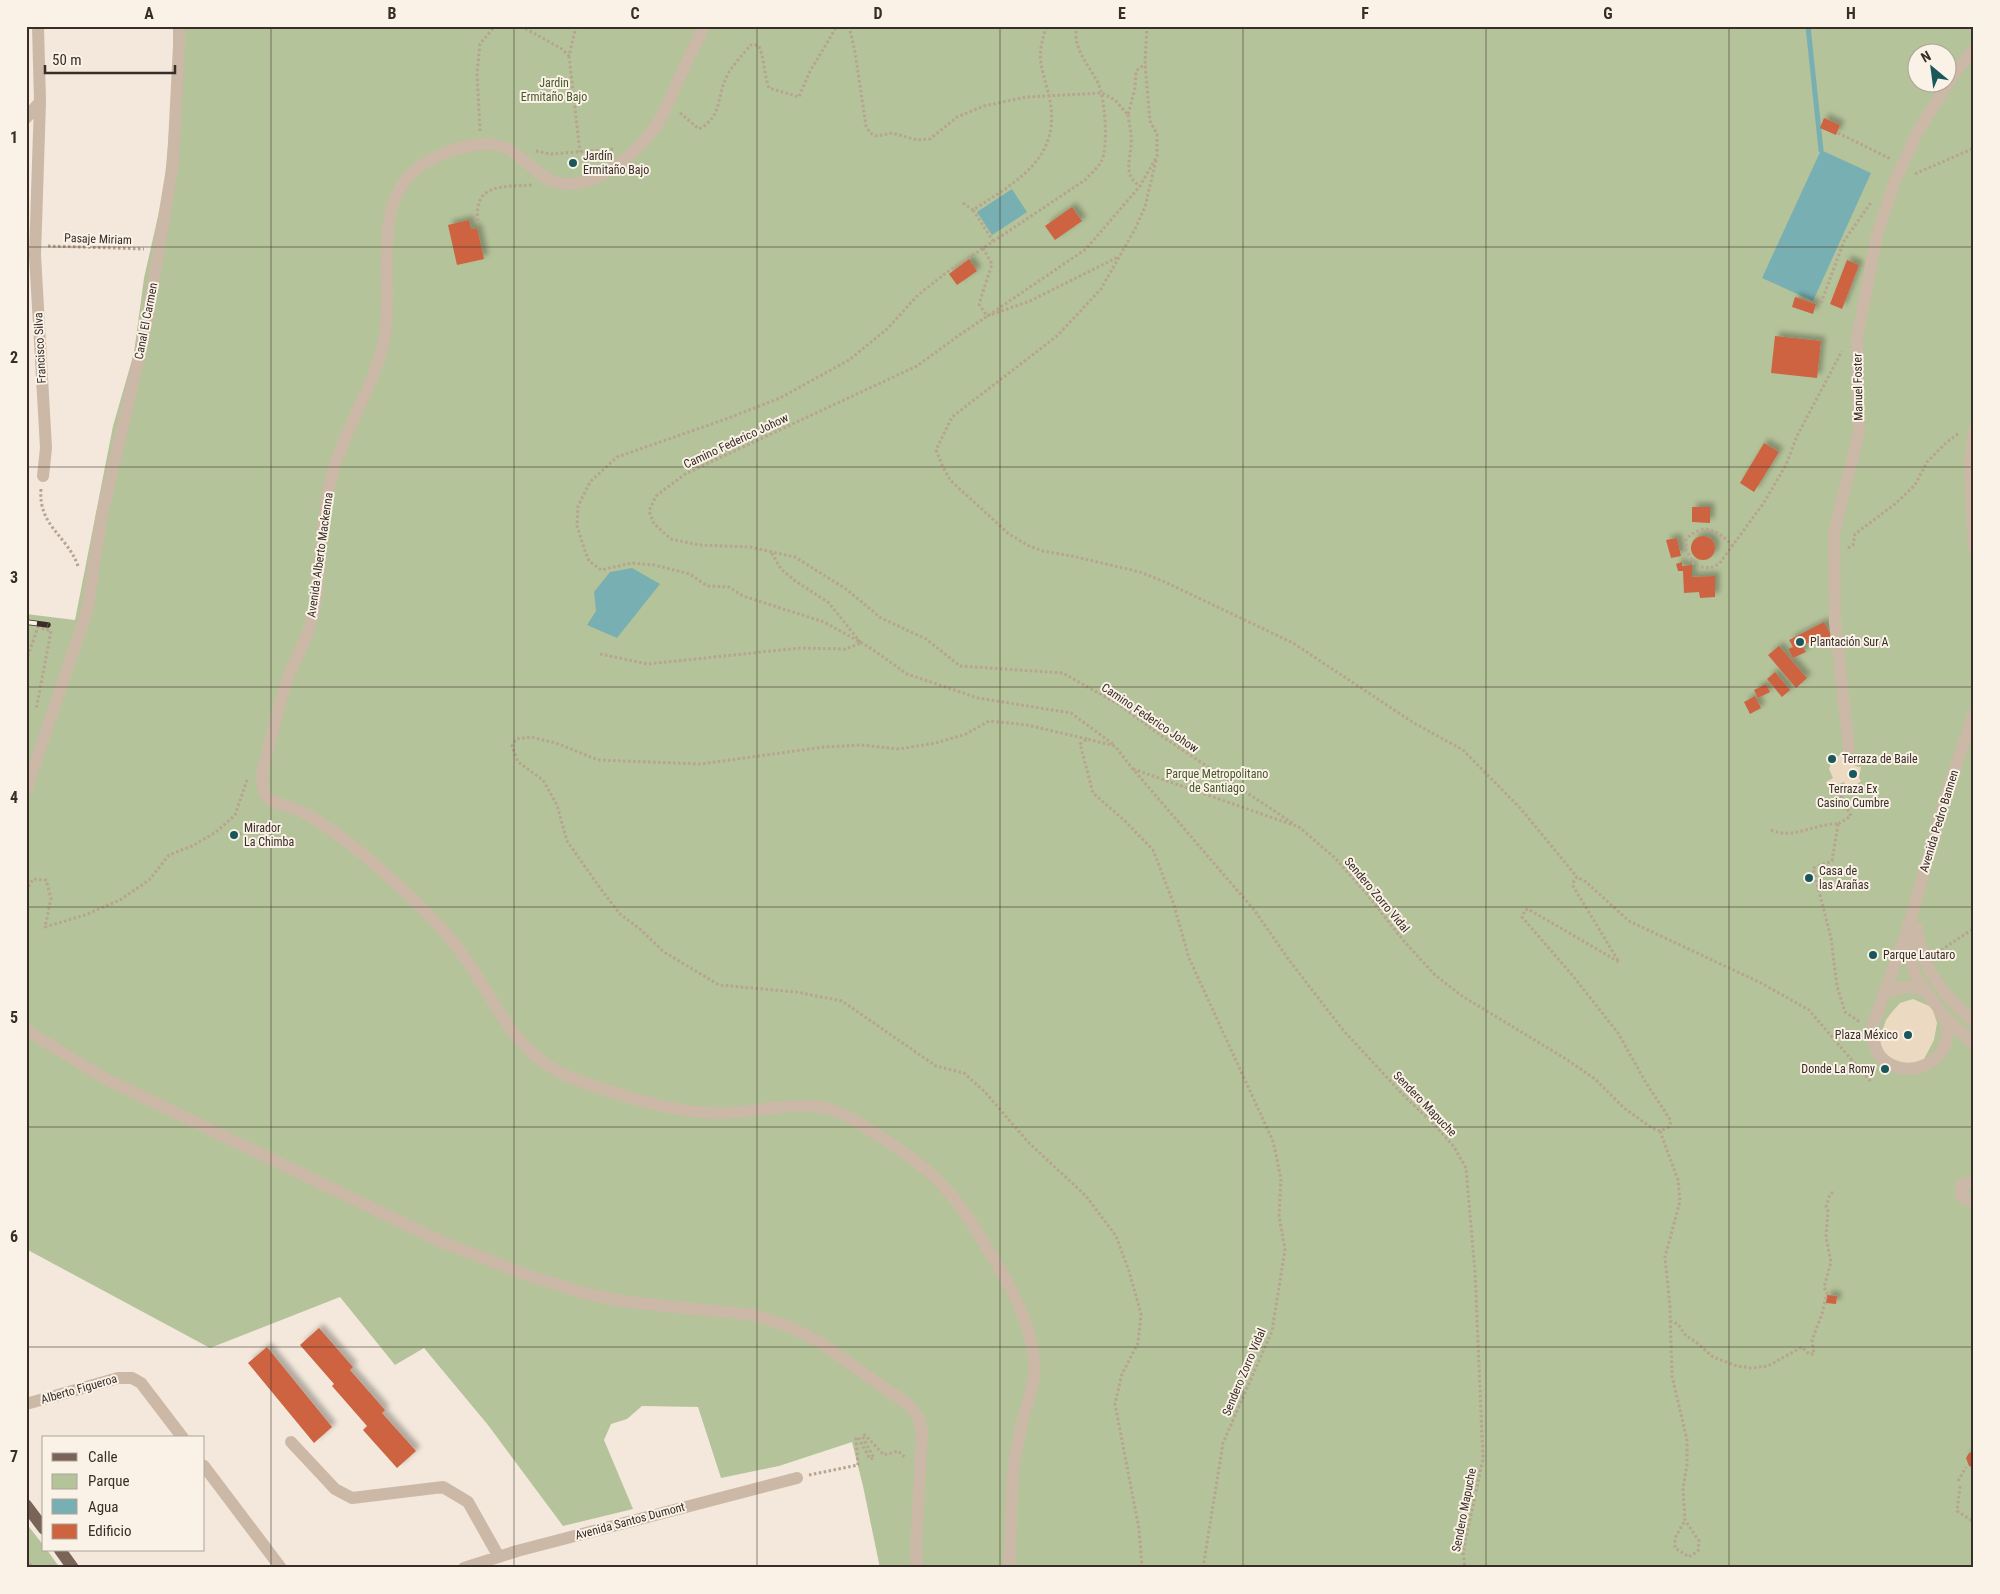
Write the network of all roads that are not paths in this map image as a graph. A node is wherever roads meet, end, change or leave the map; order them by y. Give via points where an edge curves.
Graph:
1 (38, 26) edge
2 (180, 26) edge
3 (704, 26) edge
4 (1974, 49) edge
5 (40, 102) junction
6 (26, 118) edge
7 (1974, 430) edge
8 (43, 476) road end
9 (1974, 548) edge
10 (1974, 713) edge
11 (1849, 748) dead end
12 (26, 790) edge
13 (1912, 929) junction
14 (1925, 991) junction
15 (1884, 994) junction
16 (1944, 1016) junction
17 (1974, 1022) edge
18 (26, 1030) edge
19 (1974, 1044) edge
20 (1974, 1181) edge
21 (1970, 1201) dead end
22 (26, 1404) edge
23 (181, 1436) edge
24 (291, 1442) dead end
25 (205, 1467) edge
26 (797, 1478) road end
27 (26, 1505) edge
28 (42, 1525) edge
29 (61, 1552) edge
30 (499, 1557) junction
31 (73, 1568) edge
32 (281, 1568) edge
33 (464, 1568) edge
34 (917, 1568) edge
35 (1009, 1568) edge

1 - 5 street, Francisco Silva
2 - 12 street, Canal El Carmen via 173,163 146,327 102,514 87,611
3 - 35 street, Avenida Alberto Mackenna via 653,130 610,171 578,183 562,184 549,180 507,149 481,144 432,160 412,173 398,194 388,229 388,306 380,357 335,465 324,511 312,619 278,711 262,782 268,798 297,809 331,830 407,893 455,945 518,1040 561,1074 666,1107 692,1111 722,1113 826,1108 852,1119 893,1145 947,1190 1017,1299 1032,1344 1033,1379 1013,1474
4 - 11 street, Manuel Foster via 1953,75 1918,131 1894,183 1877,235 1857,338 1859,432 1834,532 1835,624
5 - 6 street
5 - 8 street, Francisco Silva via 35,246 46,448
7 - 9 street via 1970,464
10 - 13 street, Avenida Pedro Bannen via 1948,789
13 - 14 street, Avenida Pedro Bannen via 1915,974
13 - 15 street, Avenida Pedro Bannen
13 - 17 street via 1935,979
14 - 15 street via 1902,986
14 - 16 street, Avenida Pedro Bannen
15 - 16 street, Avenida Pedro Bannen via 1871,1030 1883,1058 1895,1065 1918,1068 1933,1061 1946,1040
16 - 19 street, Avenida Pedro Bannen
18 - 34 street via 104,1078 442,1242 532,1277 588,1294 628,1302 754,1315 790,1327 821,1343 909,1405 918,1417 922,1431
20 - 21 street via 1962,1185 1962,1196
22 - 23 street, Alberto Figueroa via 118,1378 132,1378 141,1383
24 - 30 street via 335,1489 352,1498 442,1487 468,1502
25 - 32 street
26 - 30 street, Avenida Santos Dumont
27 - 28 main road
29 - 31 main road
30 - 33 street, Avenida Santos Dumont

